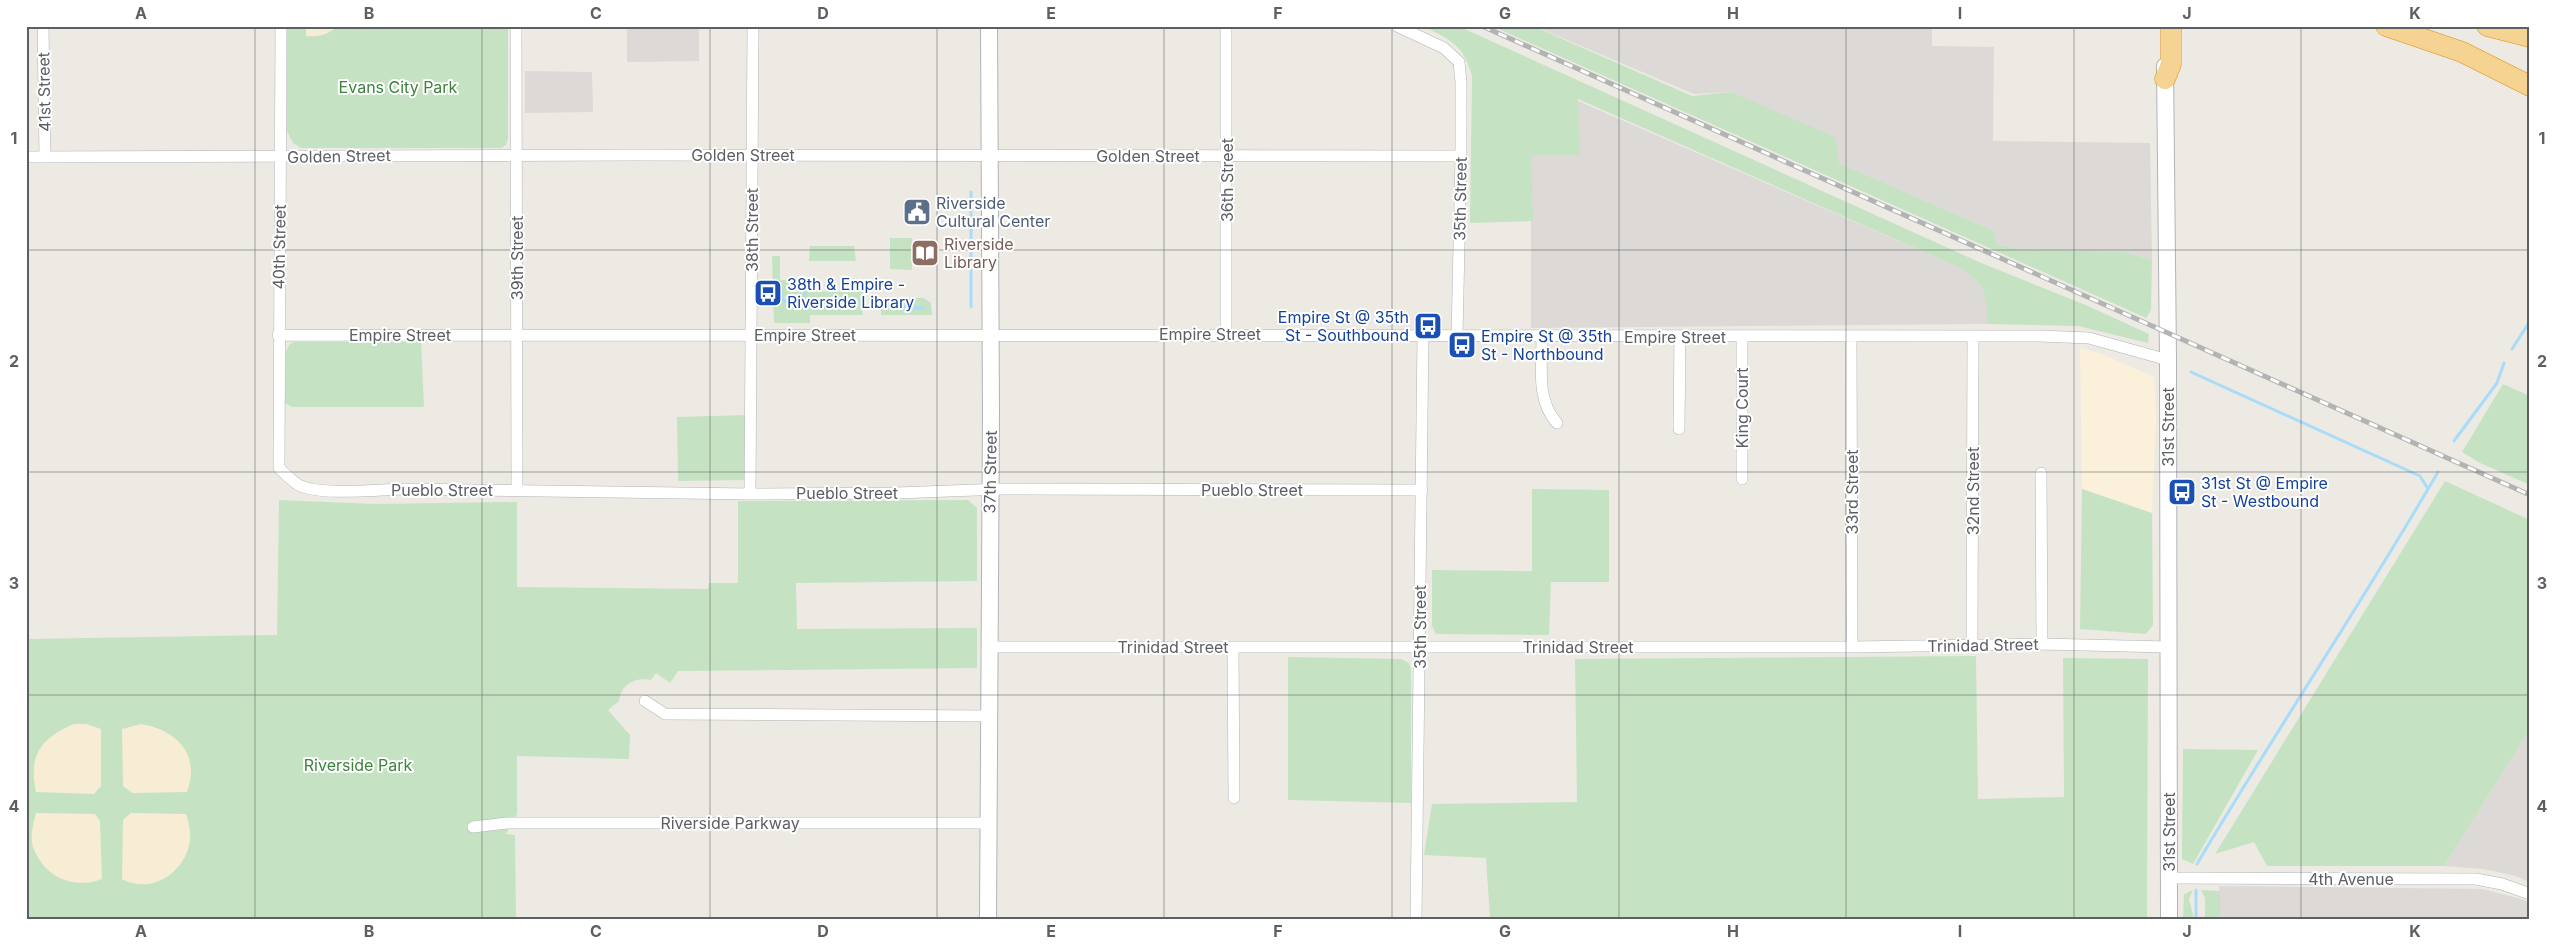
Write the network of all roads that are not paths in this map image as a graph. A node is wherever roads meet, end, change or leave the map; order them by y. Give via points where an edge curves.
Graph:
1 (43, 26) edge
2 (281, 26) edge
3 (516, 26) edge
4 (753, 26) edge
5 (989, 26) edge
6 (1226, 26) edge
7 (1397, 26) edge
8 (2164, 26) edge
9 (2170, 26) edge
10 (2386, 26) edge
11 (2488, 26) edge
12 (2530, 37) edge
13 (2462, 52) junction
14 (2530, 73) edge
15 (2165, 79) junction
16 (2530, 86) edge
17 (753, 155) junction
18 (990, 156) junction
19 (1227, 156) junction
20 (1461, 156) junction
21 (26, 157) edge
22 (44, 157) junction
23 (280, 157) junction
24 (517, 157) junction
25 (518, 334) junction
26 (990, 334) junction
27 (1226, 334) junction
28 (278, 335) junction
29 (751, 335) junction
30 (1423, 335) junction
31 (1457, 336) junction
32 (1542, 337) junction
33 (1680, 337) junction
34 (1742, 337) junction
35 (1852, 337) junction
36 (1973, 337) junction
37 (2168, 360) junction
38 (1557, 423) dead end
39 (1679, 429) dead end
40 (278, 468) joint
41 (2041, 474) dead end
42 (1742, 479) dead end
43 (517, 490) junction
44 (990, 490) junction
45 (1422, 490) junction
46 (750, 494) junction
47 (2042, 644) junction
48 (1972, 645) junction
49 (988, 647) junction
50 (1233, 647) junction
51 (1852, 647) junction
52 (2168, 647) junction
53 (1420, 648) junction
54 (645, 701) dead end
55 (988, 716) junction
56 (1234, 798) dead end
57 (988, 823) junction
58 (473, 826) dead end
59 (2170, 878) junction
60 (2530, 894) edge
61 (988, 919) edge
62 (1416, 919) edge
63 (2169, 919) edge

1 - 22 street, 41st Street
2 - 23 street, 40th Street
3 - 24 street, 39th Street
4 - 17 street, 38th Street
5 - 18 main road, 37th Street
6 - 19 street, 36th Street
7 - 20 street, 35th Street via 1444,48 1459,62
8 - 15 main road, 31st Street
9 - 15 highway via 2171,64
10 - 13 highway
11 - 12 highway
13 - 14 highway
13 - 16 highway
15 - 37 main road, 31st Street
17 - 18 street, Golden Street
17 - 24 street, Golden Street
17 - 29 street, 38th Street
18 - 19 street, Golden Street
18 - 26 main road, 37th Street
19 - 20 street, Golden Street
19 - 27 street, 36th Street
20 - 31 street, 35th Street
21 - 22 street, Golden Street
22 - 23 street, Golden Street
23 - 24 street, Golden Street
23 - 28 street, 40th Street
24 - 25 street, 39th Street
25 - 28 street, Empire Street
25 - 29 street, Empire Street
25 - 43 street, 39th Street
26 - 27 street, Empire Street
26 - 29 street, Empire Street
26 - 44 main road, 37th Street
27 - 30 street, Empire Street
28 - 40 street, 40th Street
29 - 46 street, 38th Street
30 - 31 street, Empire Street
30 - 45 street, 35th Street
31 - 32 street, Empire Street
32 - 33 street, Empire Street
32 - 38 street via 1542,389 1548,414
33 - 34 street, Empire Street
33 - 39 street
34 - 35 street, Empire Street
34 - 42 street, King Court
35 - 36 street, Empire Street
35 - 51 street, 33rd Street
36 - 37 street, Empire Street via 2089,338
36 - 48 street, 32nd Street
37 - 52 main road, 31st Street
40 - 43 street, Pueblo Street via 298,485 312,488 347,491
41 - 47 street
43 - 46 street, Pueblo Street
44 - 45 street, Pueblo Street
44 - 46 street, Pueblo Street
44 - 49 main road, 37th Street
45 - 53 street, 35th Street
47 - 48 street, Trinidad Street
47 - 52 street, Trinidad Street
48 - 51 street, Trinidad Street
49 - 50 street, Trinidad Street
49 - 55 main road, 37th Street
50 - 53 street, Trinidad Street
50 - 56 street
51 - 53 street, Trinidad Street
52 - 59 main road, 31st Street
53 - 62 street, 35th Street
54 - 55 street via 665,714
55 - 57 main road, 37th Street
57 - 58 street, Riverside Parkway via 507,823
57 - 61 main road, 37th Street
59 - 60 street, 4th Avenue via 2476,880 2502,884
59 - 63 main road, 31st Street

